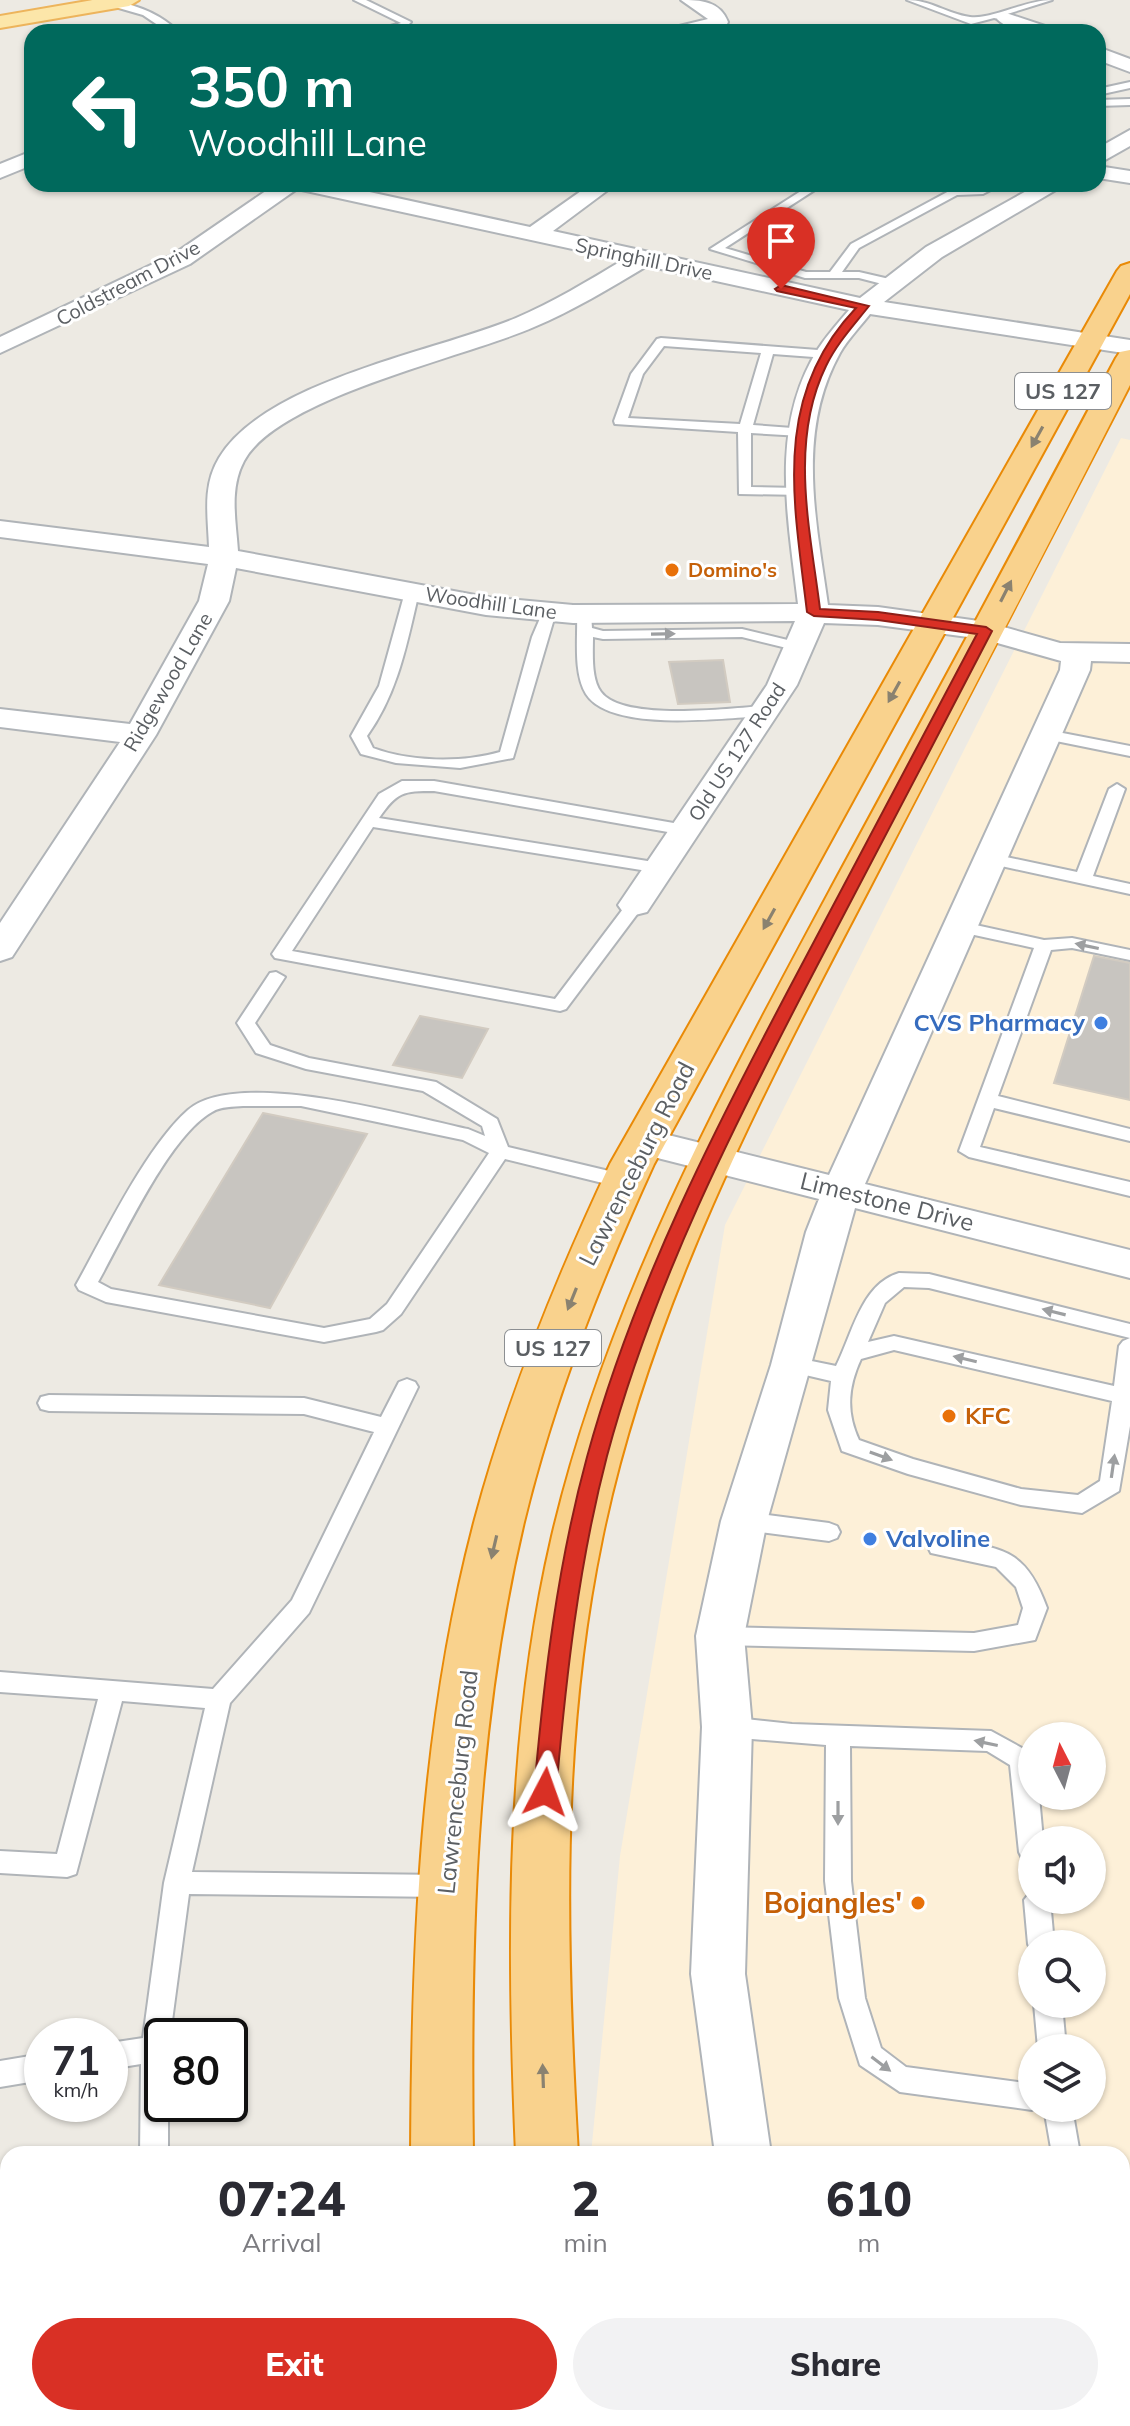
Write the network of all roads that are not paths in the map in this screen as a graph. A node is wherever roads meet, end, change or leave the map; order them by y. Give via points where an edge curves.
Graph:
1 (359, 0) edge
2 (690, 0) edge
3 (912, 0) edge
4 (1047, 0) edge
5 (112, 1) edge
6 (1001, 17) junction
7 (0, 22) edge
8 (164, 24) edge
9 (405, 24) edge
10 (711, 24) edge
11 (1021, 24) edge
12 (1106, 56) edge
13 (1130, 66) edge
14 (1130, 85) edge
15 (1106, 90) edge
16 (1130, 102) edge
17 (1106, 103) edge
18 (1130, 136) edge
19 (1106, 152) edge
20 (24, 161) edge
21 (0, 172) edge
22 (1106, 173) edge
23 (1130, 177) edge
24 (278, 192) edge
25 (339, 192) edge
26 (594, 192) edge
27 (806, 192) edge
28 (955, 192) edge
29 (955, 192) edge
30 (979, 192) edge
31 (1041, 192) edge
32 (533, 235) junction
33 (642, 259) junction
34 (1130, 271) edge
35 (833, 275) junction
36 (894, 283) junction
37 (864, 306) junction
38 (1091, 340) junction
39 (0, 346) edge
40 (1130, 347) edge
41 (768, 350) junction
42 (827, 354) junction
43 (1130, 358) edge
44 (745, 429) junction
45 (801, 432) junction
46 (799, 492) junction
47 (0, 529) edge
48 (224, 557) junction
49 (412, 592) junction
50 (549, 612) junction
51 (814, 612) junction
52 (585, 622) junction
53 (931, 623) junction
54 (986, 631) junction
55 (799, 647) junction
56 (1077, 653) junction
57 (1130, 653) edge
58 (765, 711) junction
59 (0, 718) edge
60 (140, 735) junction
61 (1047, 735) junction
62 (1130, 751) edge
63 (1117, 789) dead end
64 (370, 822) junction
65 (685, 830) junction
66 (992, 859) junction
67 (660, 868) junction
68 (1083, 879) junction
69 (1130, 889) edge
70 (635, 905) joint
71 (962, 927) junction
72 (1044, 945) junction
73 (0, 950) edge
74 (1130, 955) edge
75 (276, 977) dead end
76 (988, 1100) junction
77 (1130, 1135) edge
78 (500, 1151) junction
79 (712, 1157) junction
80 (634, 1161) junction
81 (1130, 1189) edge
82 (842, 1191) junction
83 (1130, 1264) edge
84 (1130, 1331) edge
85 (1130, 1346) edge
86 (853, 1354) junction
87 (792, 1365) junction
88 (842, 1375) junction
89 (407, 1387) dead end
90 (1123, 1396) junction
91 (49, 1403) dead end
92 (388, 1427) junction
93 (744, 1521) junction
94 (829, 1532) dead end
95 (939, 1547) dead end
96 (720, 1636) junction
97 (0, 1682) edge
98 (112, 1691) junction
99 (219, 1699) junction
100 (727, 1727) junction
101 (838, 1735) junction
102 (1029, 1826) edge
103 (0, 1862) edge
104 (177, 1883) junction
105 (447, 1886) junction
106 (159, 2018) edge
107 (24, 2070) edge
108 (0, 2074) edge
109 (1018, 2095) edge
110 (154, 2122) edge
111 (1060, 2122) edge
112 (154, 2146) edge
113 (442, 2146) edge
114 (547, 2146) edge
115 (742, 2146) edge
116 (1065, 2146) edge

1 - 9 lane
2 - 10 street via 716,14 719,22
3 - 6 lane via 971,21
4 - 6 lane
5 - 7 main road
5 - 8 lane
6 - 11 street
12 - 13 street
14 - 15 lane
16 - 17 lane
18 - 19 street
20 - 21 street
22 - 23 street
24 - 39 street, Coldstream Drive via 182,259
25 - 32 street, Springhill Drive
26 - 32 street
27 - 35 lane via 716,249 805,275
28 - 35 lane via 855,246
29 - 30 lane
31 - 36 street via 934,252
32 - 33 street, Springhill Drive
33 - 37 street, Springhill Drive
33 - 48 street, Ridgewood Lane via 524,323 347,383 267,424 241,447 224,474 219,505
34 - 38 highway, Lawrenceburg Road / US 127
35 - 36 lane
36 - 37 street
37 - 38 street, Springhill Drive
37 - 42 street
38 - 40 street, Springhill Drive
38 -> 53 highway, Lawrenceburg Road / US 127
41 - 42 lane
41 - 44 lane
41 - 44 lane via 661,342 637,374 620,421
42 - 45 street via 808,398
54 -> 43 highway, US 127
44 - 45 lane
44 - 46 lane via 744,491
45 - 46 street
46 - 51 street
47 - 48 street, Woodhill Lane
48 - 49 street, Woodhill Lane
48 - 60 street, Ridgewood Lane via 214,601
49 - 50 street, Woodhill Lane
49 - 50 lane via 393,671 359,736 367,751 380,756 464,764 507,755
50 - 52 street, Woodhill Lane
51 - 52 street, Woodhill Lane
51 - 53 street, Woodhill Lane
51 - 55 street, Old US 127 Road
52 -> 55 lane via 603,635 742,633
52 - 58 lane via 593,693 607,706 646,714
53 - 54 street, Woodhill Lane
53 -> 80 highway, Lawrenceburg Road / US 127
54 - 56 street, Woodhill Lane
54 - 79 highway, US 127
55 - 58 street, Old US 127 Road
56 - 57 street, Woodhill Lane
56 - 61 street
58 - 65 street, Old US 127 Road
59 - 60 street
60 - 73 street, Ridgewood Lane
61 - 62 lane
61 - 66 street
63 - 68 lane
64 - 65 lane via 385,797 402,786 434,786
64 - 67 lane
64 - 70 lane via 281,954 560,1005
65 - 67 street, Old US 127 Road
66 - 68 lane
66 - 71 street
67 - 70 street, Old US 127 Road
68 - 69 lane
71 - 72 lane
71 - 82 street
74 -> 72 lane via 1072,943
72 - 76 lane
75 - 78 lane via 246,1023 263,1049 306,1063 429,1086 490,1123
76 - 77 lane
76 - 81 lane via 969,1151
78 - 78 lane via 468,1135 301,1100 207,1105 175,1135 86,1285 106,1295 324,1335 376,1325 394,1309
78 - 80 lane
79 - 80 street, Limestone Drive
79 - 82 street, Limestone Drive
114 -> 79 highway, US 127 via 543,1818 567,1590 597,1456 622,1379
80 -> 105 highway, Lawrenceburg Road / US 127 via 546,1366 505,1499 472,1655
82 - 83 street, Limestone Drive
82 - 87 street via 826,1232
84 -> 86 lane via 929,1281 899,1280 876,1299
85 - 90 lane
86 - 88 lane
90 -> 86 lane via 894,1343
87 - 88 lane
87 - 93 street
88 -> 90 lane via 837,1419 850,1445 1021,1497 1082,1504 1111,1485
89 - 92 lane
91 - 92 lane via 304,1406
92 - 99 lane via 301,1606
93 - 94 lane
93 - 96 street
95 - 96 lane via 1003,1559 1026,1582 1035,1608 1027,1633 974,1642
96 - 100 street
97 - 98 lane
98 - 99 lane
98 - 103 lane via 67,1866
99 - 104 lane
100 - 101 lane
100 - 115 street via 718,1974
102 -> 101 lane via 1022,1760 991,1741
101 -> 109 lane via 838,1881 852,1998 870,2056 900,2079
104 - 105 lane
104 - 106 lane
105 - 113 highway, Lawrenceburg Road / US 127
107 - 108 lane
110 - 112 lane
111 - 116 lane

